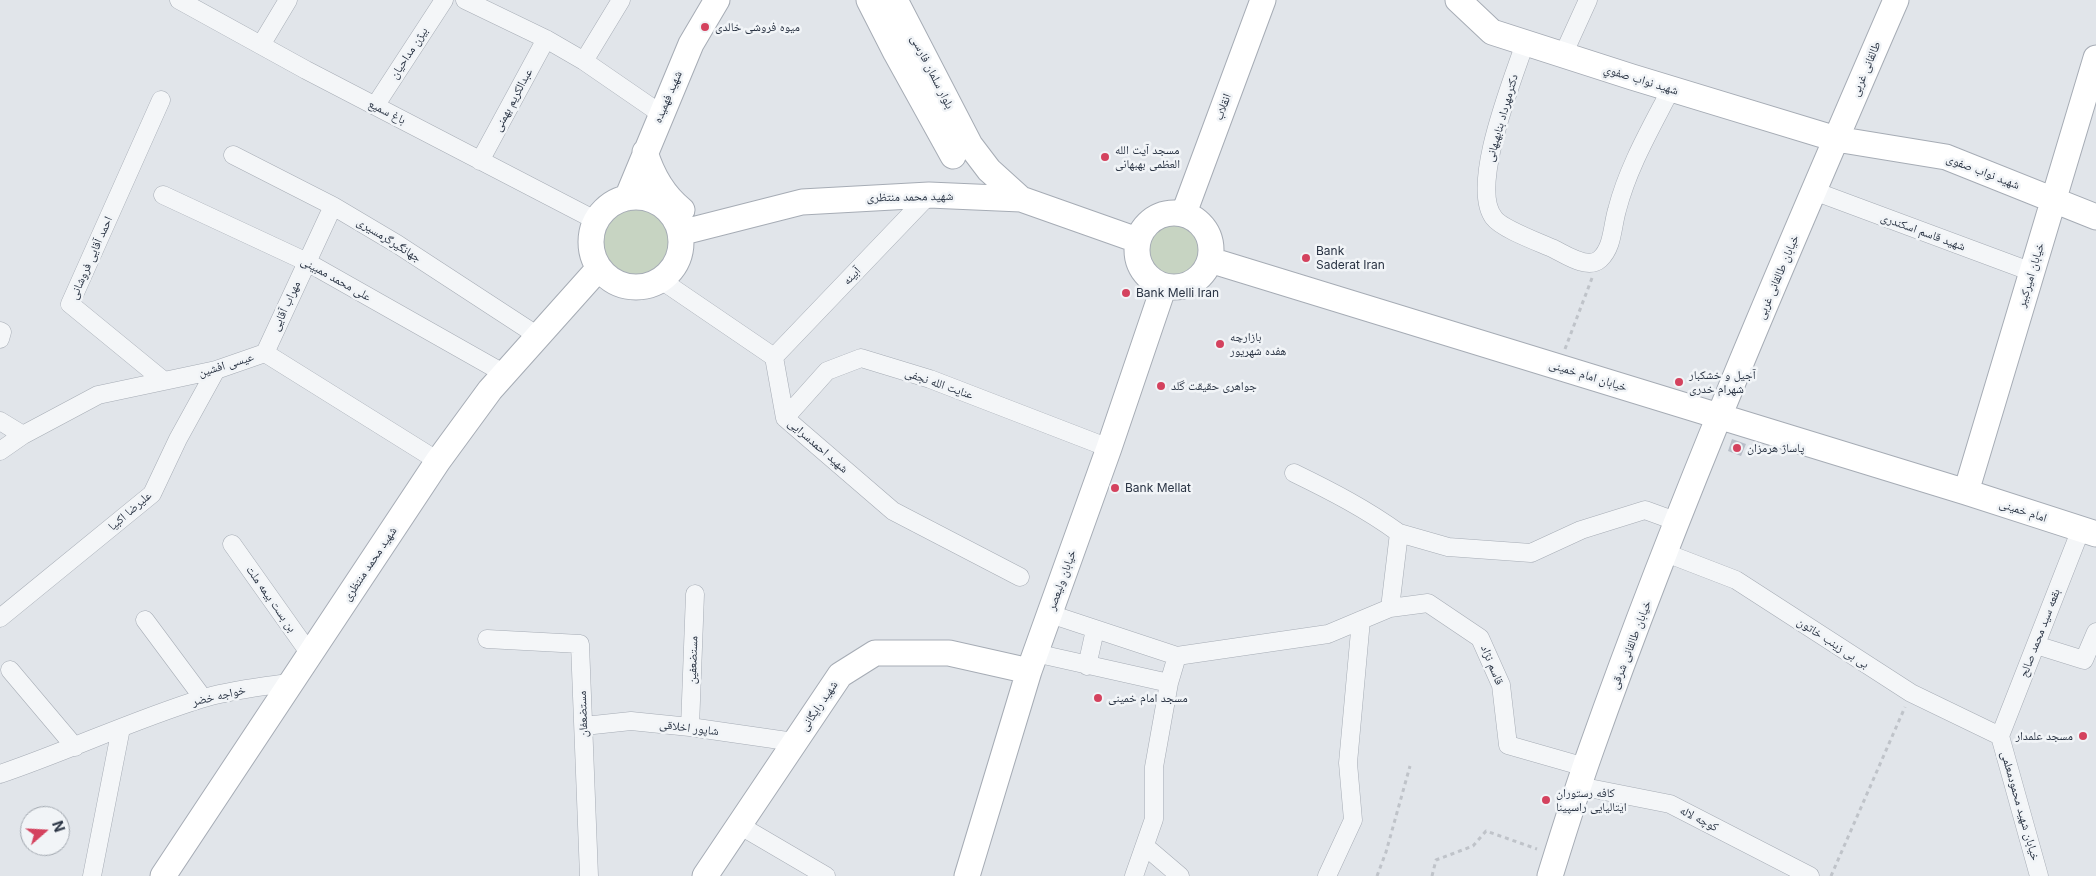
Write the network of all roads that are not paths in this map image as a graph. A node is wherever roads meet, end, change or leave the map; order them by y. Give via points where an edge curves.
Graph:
1 (179, 0) edge
2 (288, 0) edge
3 (444, 0) edge
4 (465, 0) edge
5 (621, 0) edge
6 (716, 0) edge
7 (869, 0) edge
8 (895, 0) edge
9 (1262, 0) edge
10 (1458, 0) edge
11 (1588, 0) edge
12 (1896, 0) edge
13 (546, 39) junction
14 (1525, 43) junction
15 (261, 45) junction
16 (1563, 55) junction
17 (2096, 59) edge
18 (584, 61) junction
19 (1671, 89) junction
20 (162, 100) dead end
21 (376, 106) junction
22 (661, 114) junction
23 (1836, 139) junction
24 (961, 150) junction
25 (645, 152) junction
26 (233, 155) dead end
27 (480, 161) junction
28 (1814, 191) junction
29 (163, 195) dead end
30 (930, 195) junction
31 (627, 198) junction
32 (1021, 199) junction
33 (2054, 199) junction
34 (333, 206) junction
35 (1184, 213) junction
36 (2096, 217) edge
37 (597, 221) junction
38 (710, 226) junction
39 (680, 233) junction
40 (1137, 240) junction
41 (1210, 260) junction
42 (307, 262) junction
43 (598, 268) junction
44 (2032, 272) junction
45 (661, 280) junction
46 (1164, 286) junction
47 (0, 331) edge
48 (538, 336) junction
49 (0, 339) edge
50 (265, 353) junction
51 (774, 357) junction
52 (216, 370) junction
53 (504, 374) junction
54 (164, 381) junction
55 (1720, 416) junction
56 (785, 418) junction
57 (0, 421) edge
58 (23, 435) junction
59 (1109, 448) junction
60 (0, 451) edge
61 (438, 461) junction
62 (1294, 473) dead end
63 (1966, 492) junction
64 (1678, 522) junction
65 (2088, 532) edge
66 (1399, 533) junction
67 (232, 544) dead end
68 (1666, 553) junction
69 (1020, 577) dead end
70 (695, 594) dead end
71 (1390, 608) junction
72 (1050, 614) junction
73 (0, 618) edge
74 (145, 620) dead end
75 (1361, 620) junction
76 (1095, 630) junction
77 (2096, 632) edge
78 (488, 639) dead end
79 (2036, 645) junction
80 (310, 654) junction
81 (1177, 656) junction
82 (1032, 662) junction
83 (1087, 666) junction
84 (10, 670) dead end
85 (292, 682) junction
86 (1169, 683) junction
87 (203, 698) junction
88 (584, 726) junction
89 (690, 727) junction
90 (121, 728) junction
91 (2000, 736) junction
92 (794, 742) junction
93 (75, 747) junction
94 (0, 774) edge
95 (1582, 777) junction
96 (739, 825) junction
97 (1146, 847) junction
98 (1553, 867) edge
99 (92, 876) edge
100 (163, 876) edge
101 (590, 876) edge
102 (705, 876) edge
103 (826, 876) edge
104 (967, 876) edge
105 (1134, 876) edge
106 (1180, 876) edge
107 (1327, 876) edge
108 (1810, 876) edge
109 (2039, 876) edge

1 - 15 street, باغ سمیع
2 - 15 street
3 - 21 street, بیژن مداحیان
4 - 13 street
5 - 18 street
6 - 22 main road, شهید فهمیده via 691,44
7 - 24 main road via 896,53
8 - 24 main road, بلوار سلمان فارسی
9 - 35 main road, انقلاب
10 - 14 main road, شهید نواب صفوي via 1492,32
11 - 16 street
12 - 23 main road, طالقانی غربی
13 - 18 street
13 - 27 street, عبدالکریم بهمنی
14 - 16 main road, شهید نواب صفوي
14 - 19 street, دکترمهرداد بنابهبهانی via 1488,164 1487,205 1494,219 1586,264 1598,261 1609,248 1617,210 1632,166
15 - 21 street, باغ سمیع
16 - 19 main road, شهید نواب صفوي
17 - 33 main road, خیابان امیرکبیر
18 - 22 street
19 - 23 main road, شهید نواب صفوي
20 - 54 street, احمد آقایی فروشانی via 70,304
21 - 27 street, باغ سمیع
22 - 25 main road, شهید فهمیده
23 - 28 main road, خیابان طالقانی غربی
23 - 33 main road, شهید نواب صفوی via 1946,157
24 - 30 main road
24 - 32 main road
25 - 31 main road, شهید فهمیده
25 - 38 main road via 655,177 670,198 688,214
26 - 34 street, جهانگیرگرمسیری
27 - 37 street, باغ سمیع
28 - 44 street, شهید قاسم اسکندری
28 - 55 main road, خیابان طالقانی غربی
29 - 42 street, علی محمد ممبینی
30 - 32 main road, شهید محمد منتظری
30 - 38 main road, شهید محمد منتظری via 802,202
30 - 51 street, آبینه
31 - 37 main road via 611,205
31 - 39 main road via 644,198 660,205 673,217
32 - 40 main road, شهید محمد منتظری
33 - 36 main road, شهید نواب صفوی
33 - 44 main road, خیابان امیرکبیر
34 - 42 street, مهراب آقایی
34 - 48 street, جهانگیرگرمسیری
35 - 40 main road via 1169,212 1155,216 1144,226
35 - 41 main road via 1207,231 1211,245
37 - 43 main road via 592,234 592,252
38 - 39 main road, شهید محمد منتظری
39 - 45 main road via 680,251 674,267
40 - 46 main road via 1136,254 1141,268 1150,280
41 - 46 main road via 1204,273 1192,283 1178,288
41 - 55 main road, خیابان امام خمینی
42 - 50 street, مهراب آقایی
42 - 53 street, علی محمد ممبینی
43 - 45 main road via 611,280 628,287 645,287
43 - 48 main road, شهید محمد منتظری
44 - 63 main road, خیابان امیرکبیر
45 - 51 street
46 - 59 main road, خیابان ولیعصر
47 - 49 street
48 - 53 main road, شهید محمد منتظری
50 - 52 street, عیسی افشین
50 - 61 street, عیسی افشین
51 - 56 street, شهید احمدسرایی
52 - 54 street, عیسی افشین
52 - 73 street, علیرضا اکبیا via 152,494
53 - 61 main road, شهید محمد منتظری
54 - 58 street, عیسی افشین via 98,395
55 - 63 main road, خیابان امام خمینی
55 - 64 main road, خیابان طالقانی شرقی
56 - 59 street, عنایت الله نجفی via 827,371 861,358 930,379
56 - 69 street, شهید احمدسرایی via 893,511
57 - 58 street
58 - 60 street, عیسی افشین
59 - 72 main road, خیابان ولیعصر
61 - 80 main road, شهید محمد منتظری
62 - 66 street via 1362,508
63 - 65 main road, امام خمینی
64 - 66 street via 1646,510 1581,530 1532,553 1448,547
64 - 68 main road, خیابان طالقانی شرقی
65 - 79 street, بقعه سید محمد صالح
66 - 71 street
67 - 80 street, بن بست بیمه ملت
68 - 91 street, بی بی زینب خاتون via 1736,580 1911,693
68 - 95 main road, خیابان طالقانی شرقی
70 - 89 street, مستضعفین
71 - 75 street, قاسم نژاد
71 - 95 street, قاسم نژاد via 1428,603 1480,638 1501,686 1508,745
72 - 76 street
72 - 82 main road, خیابان ولیعصر
74 - 87 street
75 - 81 street, قاسم نژاد via 1328,634
75 - 107 street via 1348,763 1353,820
76 - 81 street
76 - 83 street
77 - 79 street via 2084,660
78 - 88 street, مستضعفان via 580,644
79 - 91 street, بقعه سید محمد صالح
80 - 85 main road, شهید محمد منتظری
81 - 86 street
82 - 83 street
82 - 92 main road, شهید رایگانی via 949,653 875,653 840,674
82 - 104 main road, خیابان ولیعصر
83 - 86 street
84 - 93 street
85 - 87 street, خواجه خضر
85 - 100 main road, شهید محمد منتظری
86 - 97 street via 1154,767 1154,819
87 - 90 street, خواجه خضر
88 - 89 street, شاپور اخلاقی via 632,721
88 - 101 street, مستضعفان
89 - 92 street, شاپور اخلاقی
90 - 93 street, خواجه خضر
90 - 99 street
91 - 109 street, خیابان شهید محمودمعلمی
92 - 96 main road, شهید رایگانی
93 - 94 street, خواجه خضر
95 - 98 main road, خیابان طالقانی شرقی
95 - 108 street, کوچه لاله via 1670,804
96 - 102 main road, شهید رایگانی
96 - 103 street
97 - 105 street
97 - 106 street

